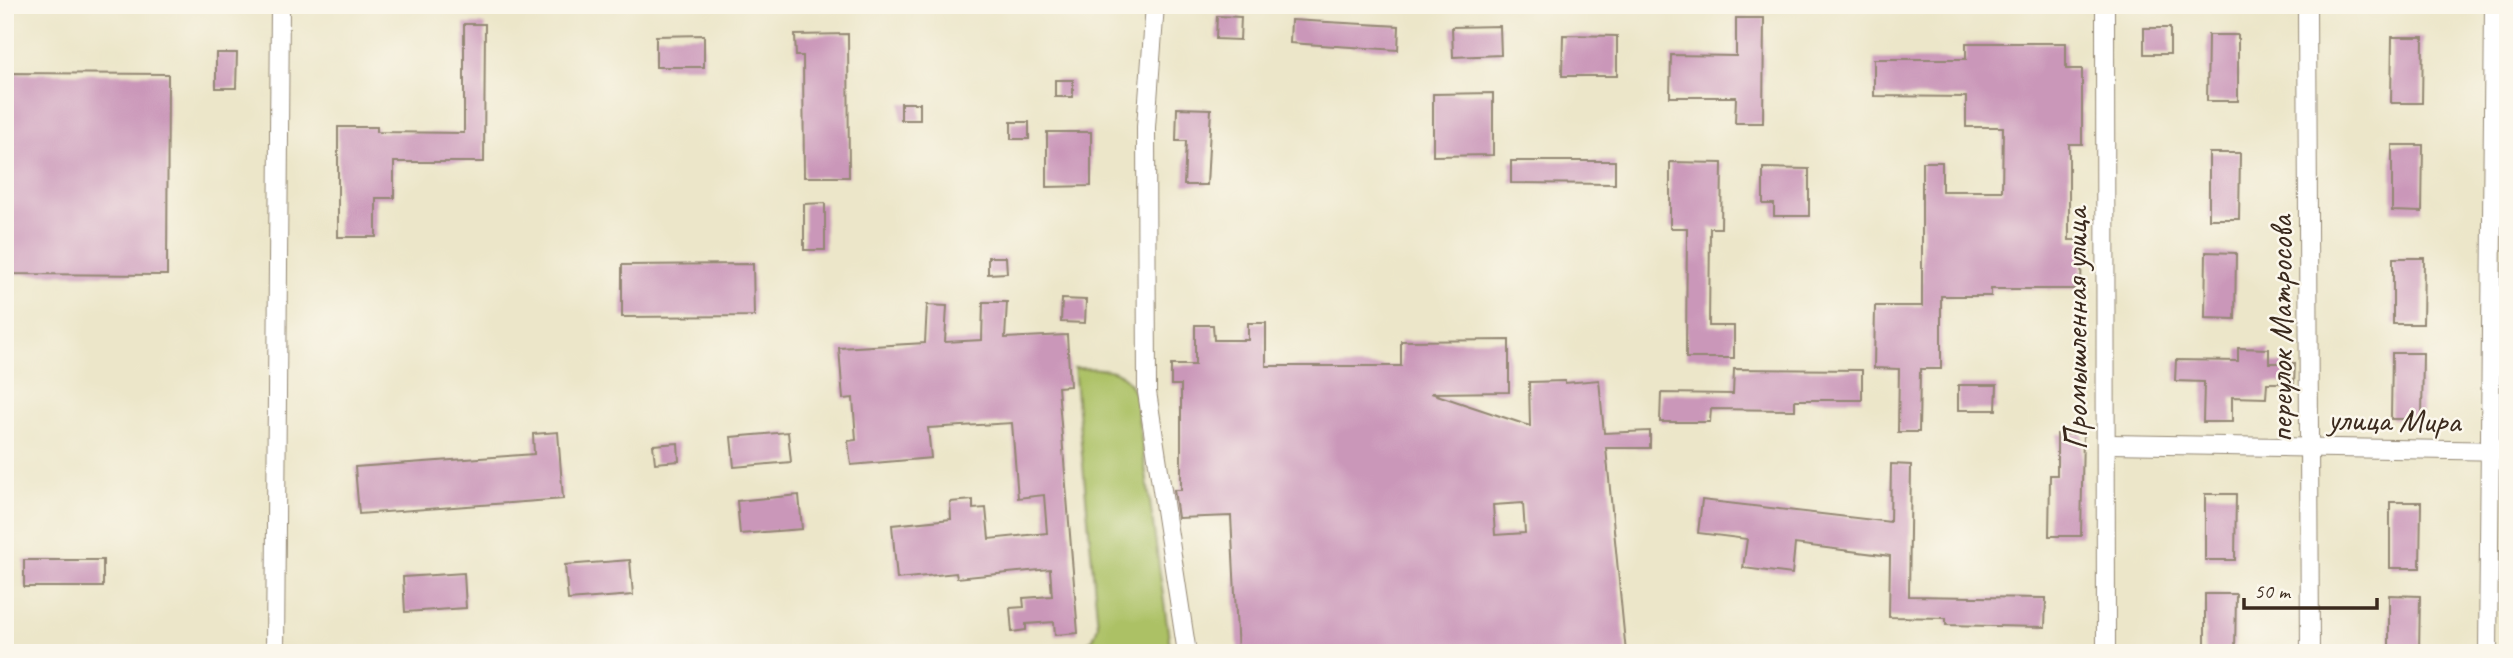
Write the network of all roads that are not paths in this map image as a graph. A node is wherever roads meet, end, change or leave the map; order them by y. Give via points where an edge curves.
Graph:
1 (280, 5) edge
2 (1155, 5) edge
3 (2105, 5) edge
4 (2307, 5) edge
5 (2494, 5) edge
6 (2110, 444) dead end
7 (2311, 447) junction
8 (2499, 451) edge
9 (275, 653) edge
10 (1188, 653) edge
11 (2106, 653) edge
12 (2310, 653) edge
13 (2488, 653) edge

1 - 9 street
2 - 10 street via 1146,127 1147,392
3 - 11 street, Промышленная улица
4 - 7 street, переулок Матросова
5 - 8 street
6 - 7 street, улица Мира
7 - 8 street, улица Мира
7 - 12 street, переулок Матросова
8 - 13 street

